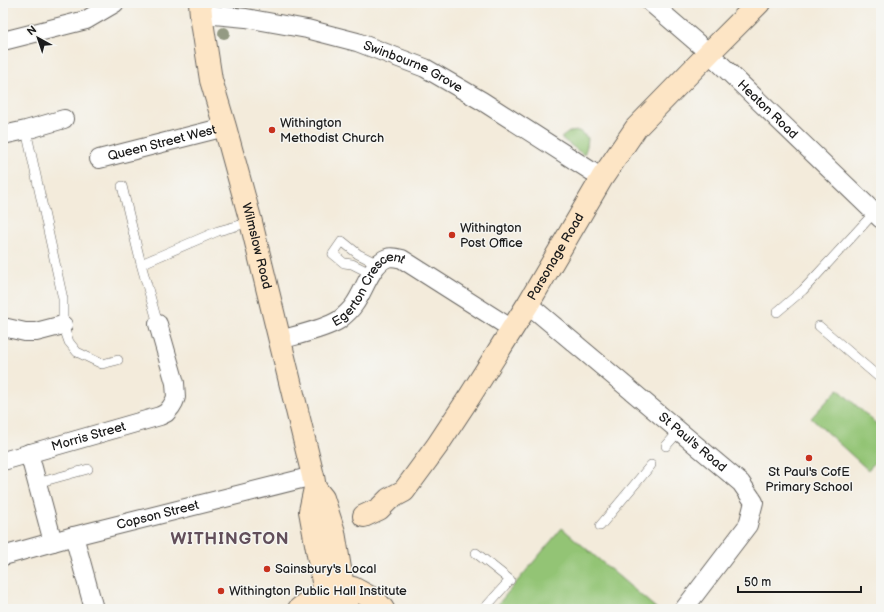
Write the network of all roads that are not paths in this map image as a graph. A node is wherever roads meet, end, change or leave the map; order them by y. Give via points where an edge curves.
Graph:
1 (115, 3) edge
2 (651, 3) edge
3 (759, 3) edge
4 (200, 9) edge
5 (3, 41) edge
6 (709, 53) junction
7 (64, 119) dead end
8 (225, 128) junction
9 (26, 130) junction
10 (3, 135) edge
11 (99, 159) dead end
12 (602, 178) junction
13 (122, 186) dead end
14 (878, 216) edge
15 (251, 222) junction
16 (358, 254) junction
17 (141, 264) junction
18 (352, 264) junction
19 (375, 269) junction
20 (528, 304) junction
21 (777, 312) dead end
22 (158, 324) joint
23 (63, 325) junction
24 (3, 326) edge
25 (819, 326) dead end
26 (512, 329) junction
27 (280, 340) junction
28 (118, 360) dead end
29 (881, 379) edge
30 (679, 431) junction
31 (666, 446) dead end
32 (29, 453) junction
33 (3, 461) edge
34 (651, 465) dead end
35 (88, 469) dead end
36 (314, 482) junction
37 (37, 483) junction
38 (364, 516) dead end
39 (600, 526) dead end
40 (74, 536) junction
41 (53, 542) junction
42 (476, 553) dead end
43 (3, 556) edge
44 (332, 596) edge
45 (94, 609) edge
46 (299, 609) edge
47 (348, 609) edge
48 (383, 609) edge
49 (484, 609) edge
50 (684, 609) edge

1 - 5 street via 86,20
2 - 6 street, Heaton Road
3 - 6 street, Parsonage Road
4 - 8 street, Wilmslow Road via 211,80
4 - 12 street, Swinbourne Grove via 214,15 246,18 357,42 425,68 482,101
6 - 12 street, Parsonage Road via 636,128
6 - 14 street, Heaton Road
7 - 9 street
8 - 11 street, Queen Street West
8 - 15 street, Wilmslow Road
9 - 10 street
9 - 23 lane via 62,299
12 - 20 street, Parsonage Road
13 - 17 lane
14 - 21 lane
15 - 17 lane via 218,231
15 - 27 street, Wilmslow Road
16 - 18 lane
16 - 18 lane via 342,241 332,254 344,263
16 - 19 lane
17 - 22 lane
18 - 19 lane
19 - 26 street, Egerton Crescent via 388,257 402,260
19 - 27 street, Egerton Crescent via 354,305 338,320
20 - 26 street, Parsonage Road
20 - 30 street, St Paul's Road
22 - 32 street, Morris Street via 175,383 176,397 166,413
23 - 24 street via 36,332
23 - 28 lane via 69,342 77,352 102,364
25 - 29 lane
26 - 38 street, Parsonage Road via 437,446 404,491 389,499 379,509
27 - 36 street, Wilmslow Road
30 - 31 lane
30 - 50 street, St Paul's Road via 741,483 754,502 748,525
32 - 33 street, Morris Street
32 - 37 street
34 - 39 lane
35 - 37 lane
36 - 40 street, Copson Street
36 - 44 street, Wilmslow Road via 323,498 334,532
37 - 41 street
40 - 41 street, Copson Street
40 - 45 street
41 - 43 street, Copson Street
42 - 49 lane via 510,580
44 - 46 street via 309,602
44 - 47 street, Wilmslow Road
44 - 48 street via 353,588 375,600

